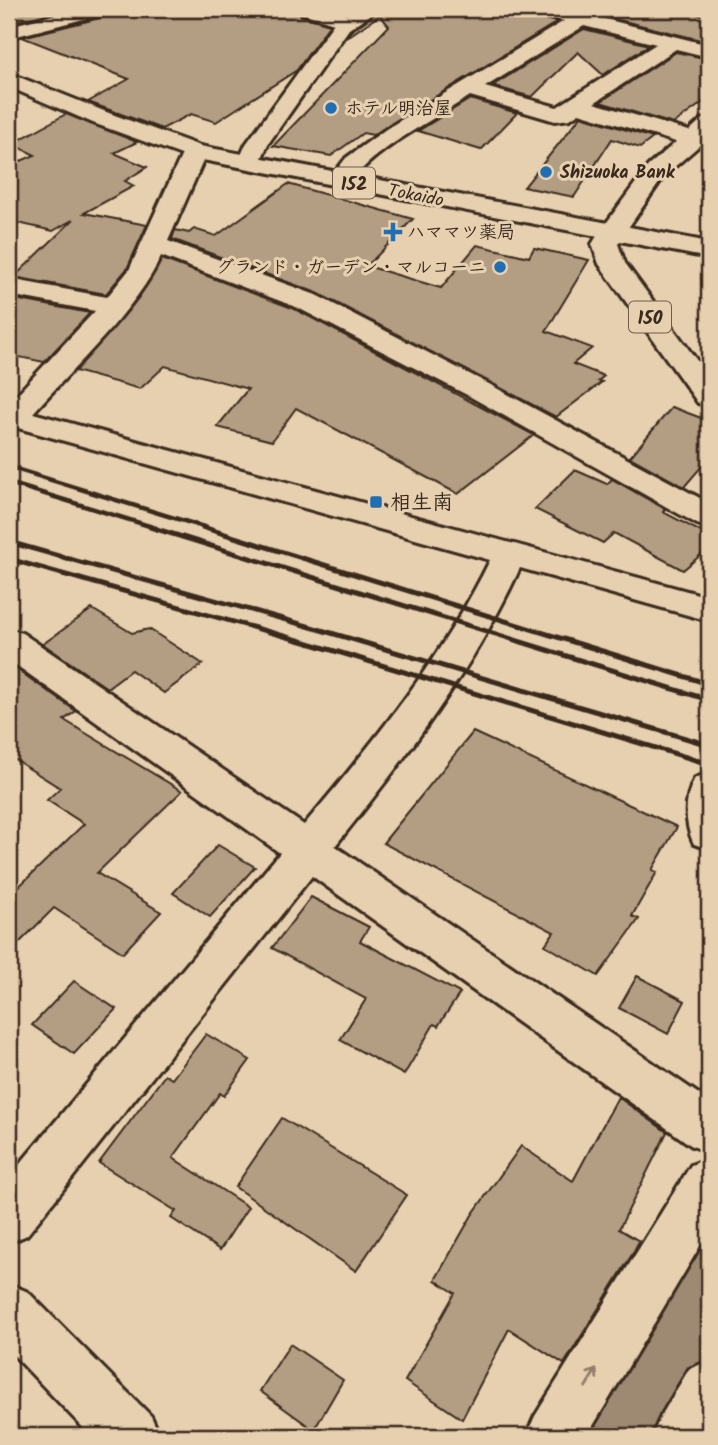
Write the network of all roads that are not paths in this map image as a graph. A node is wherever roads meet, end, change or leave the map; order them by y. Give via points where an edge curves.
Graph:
1 (100, 9) edge
2 (309, 9) edge
3 (369, 9) edge
4 (541, 9) edge
5 (589, 14) edge
6 (349, 21) junction
7 (9, 33) edge
8 (673, 42) junction
9 (709, 51) edge
10 (9, 79) edge
11 (468, 89) junction
12 (570, 109) junction
13 (701, 132) edge
14 (195, 152) junction
15 (250, 162) junction
16 (341, 180) junction
17 (612, 233) junction
18 (153, 244) junction
19 (709, 250) edge
20 (9, 287) edge
21 (114, 306) junction
22 (709, 397) edge
23 (10, 418) edge
24 (709, 517) edge
25 (510, 553) junction
26 (709, 609) edge
27 (9, 642) edge
28 (709, 789) edge
29 (709, 832) edge
30 (307, 851) junction
31 (709, 1129) edge
32 (709, 1183) edge
33 (9, 1217) edge
34 (9, 1311) edge
35 (709, 1389) edge
36 (131, 1436) edge
37 (555, 1436) edge
38 (681, 1436) edge

1 - 7 main road
2 - 6 main road
3 - 6 main road
4 - 5 main road
5 - 8 main road
5 - 11 main road
6 - 15 main road via 257,144
8 - 9 main road
8 - 12 main road
10 - 14 main road, Tokaido / 152
11 - 12 main road via 555,114
11 - 16 main road via 354,163
12 - 13 main road
13 - 17 main road via 656,171
14 - 15 main road, Tokaido / 152
14 - 18 main road
15 - 16 main road, Tokaido / 152
16 - 17 main road, Tokaido / 152
17 - 19 main road, Tokaido / 152
17 - 22 main road, 150 via 605,244 612,264
18 - 21 main road via 141,272
18 - 24 main road via 306,301
20 - 21 main road
21 - 23 main road
23 - 25 main road
25 - 26 main road
25 - 30 main road via 489,601 426,700
27 - 30 main road
28 - 29 main road
30 - 31 main road
30 - 33 main road
37 -> 32 main road
34 - 36 main road
35 - 38 main road

